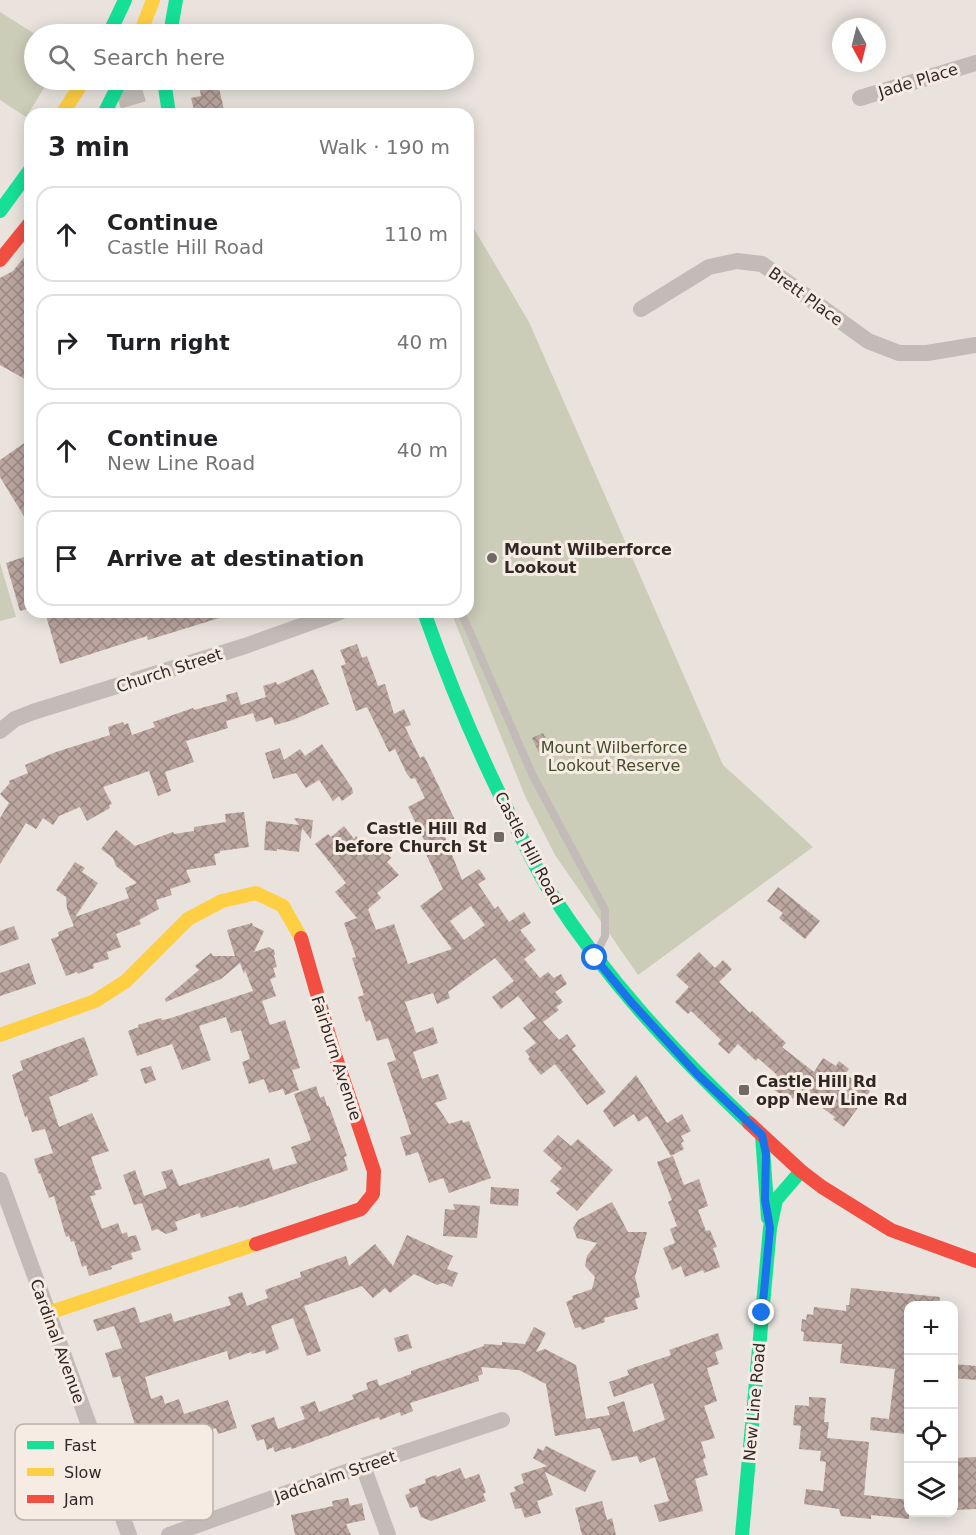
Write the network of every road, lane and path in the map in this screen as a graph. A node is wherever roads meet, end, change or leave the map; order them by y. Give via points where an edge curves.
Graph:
1 (125, 0) edge
2 (153, 0) edge
3 (176, 0) edge
4 (114, 24) edge
5 (144, 24) edge
6 (172, 24) edge
7 (976, 63) edge
8 (78, 90) edge
9 (115, 90) edge
10 (165, 90) edge
11 (860, 98) dead end
12 (66, 108) edge
13 (105, 108) edge
14 (168, 108) edge
15 (24, 178) edge
16 (0, 211) edge
17 (24, 230) edge
18 (0, 260) edge
19 (641, 309) dead end
20 (976, 345) edge
21 (323, 618) edge
22 (416, 618) edge
23 (426, 618) edge
24 (464, 618) edge
25 (446, 674) junction
26 (0, 731) edge
27 (595, 958) junction
28 (0, 1035) edge
29 (762, 1135) junction
30 (801, 1171) junction
31 (0, 1180) edge
32 (770, 1228) junction
33 (976, 1261) edge
34 (48, 1313) junction
35 (502, 1420) dead end
36 (88, 1424) edge
37 (363, 1466) junction
38 (213, 1519) edge
39 (124, 1520) edge
40 (211, 1520) edge
41 (129, 1535) edge
42 (169, 1535) edge
43 (388, 1535) edge
44 (742, 1535) edge

1 - 4 main road
2 - 5 main road
3 - 6 main road
7 - 11 street, Jade Place
8 - 12 main road
9 - 13 main road
10 - 14 main road
15 - 16 main road
17 - 18 main road
19 - 20 street, Brett Place via 709,267 737,261 762,264 868,341 899,353
21 - 26 street, Church Street via 33,712
22 - 25 main road, Castle Hill Road
23 - 25 main road, Castle Hill Road
24 - 27 lane via 533,776 605,910 605,936
25 - 27 main road, Castle Hill Road via 523,843 549,891
27 - 29 main road, Castle Hill Road via 697,1074
28 - 34 main road, Fairburn Avenue via 94,1001 126,981 188,919 222,901 256,893 283,906 300,935 374,1172 373,1194 361,1209
29 - 30 main road, Castle Hill Road
29 - 32 main road
30 - 32 main road, New Line Road via 776,1200
30 - 33 main road, Castle Hill Road via 891,1230
31 - 34 street, Cardinal Avenue
32 - 44 main road, New Line Road
34 - 36 street, Cardinal Avenue
35 - 37 street, Jadchalm Street
37 - 38 street, Jadchalm Street
37 - 43 street
39 - 41 street, Cardinal Avenue
40 - 42 street, Jadchalm Street

